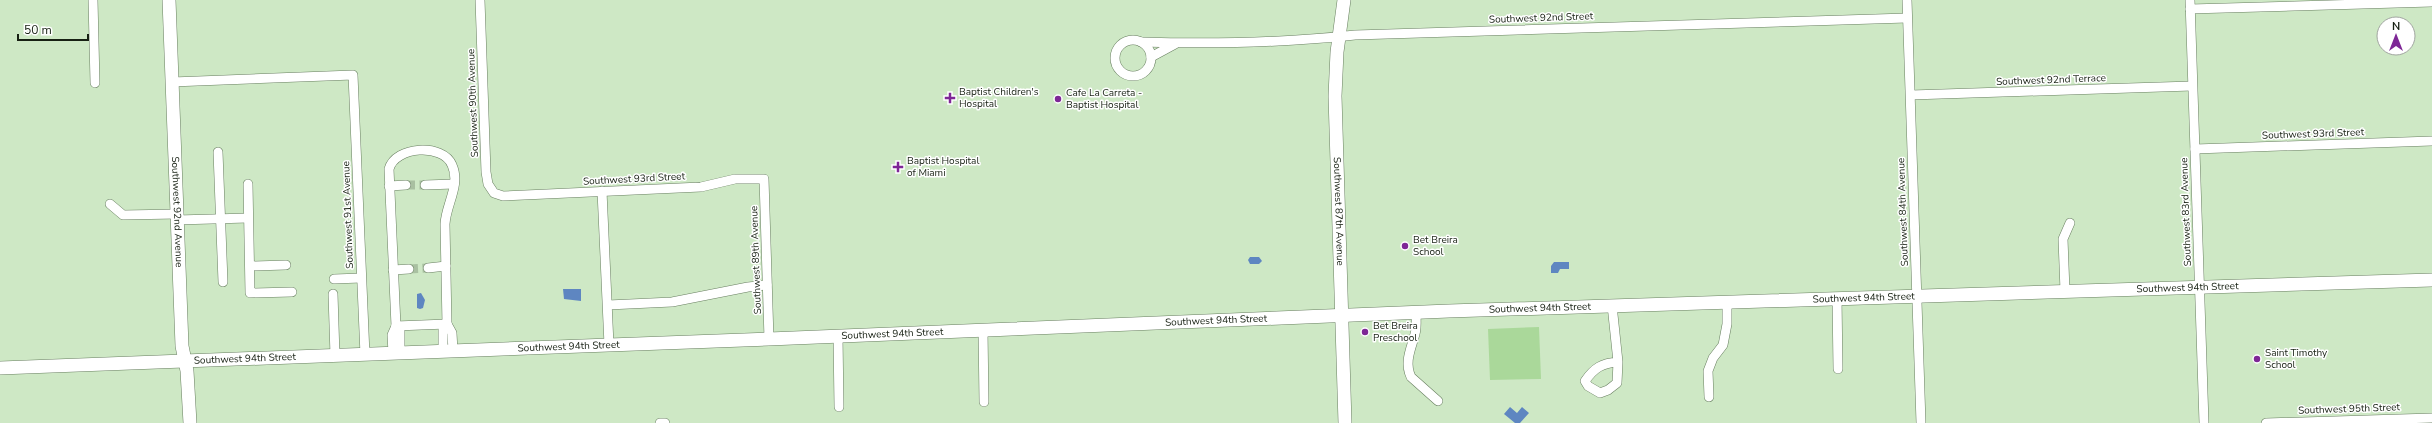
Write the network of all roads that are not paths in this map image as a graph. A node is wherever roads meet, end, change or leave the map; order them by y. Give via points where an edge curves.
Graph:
1 (93, 0) edge
2 (169, 0) edge
3 (480, 0) edge
4 (1344, 0) edge
5 (1907, 0) edge
6 (2432, 2) edge
7 (2190, 5) edge
8 (1908, 18) junction
9 (1338, 37) junction
10 (1141, 42) junction
11 (1175, 44) junction
12 (1151, 57) junction
13 (172, 82) junction
14 (95, 83) dead end
15 (2192, 86) junction
16 (1911, 95) junction
17 (2432, 141) edge
18 (2195, 149) junction
19 (218, 152) dead end
20 (764, 179) joint
21 (248, 184) dead end
22 (454, 184) junction
23 (406, 185) tunnel mouth
24 (425, 185) tunnel mouth
25 (389, 186) junction
26 (602, 191) junction
27 (503, 196) joint
28 (110, 204) dead end
29 (177, 217) junction
30 (220, 218) junction
31 (248, 218) junction
32 (2070, 223) dead end
33 (286, 265) dead end
34 (250, 266) junction
35 (446, 266) junction
36 (428, 268) tunnel mouth
37 (410, 269) tunnel mouth
38 (393, 270) junction
39 (362, 278) junction
40 (334, 279) dead end
41 (2432, 280) edge
42 (223, 282) dead end
43 (768, 285) junction
44 (2200, 287) junction
45 (2065, 291) junction
46 (292, 292) dead end
47 (333, 294) dead end
48 (1917, 295) junction
49 (1837, 298) junction
50 (1727, 302) junction
51 (608, 305) junction
52 (1612, 305) junction
53 (1416, 312) junction
54 (1342, 315) junction
55 (447, 324) junction
56 (396, 326) junction
57 (983, 330) junction
58 (838, 336) junction
59 (769, 339) junction
60 (609, 345) junction
61 (448, 352) junction
62 (396, 353) junction
63 (365, 355) junction
64 (335, 356) junction
65 (186, 361) junction
66 (1618, 362) dead end
67 (0, 368) edge
68 (1838, 369) dead end
69 (1709, 396) dead end
70 (1438, 401) dead end
71 (984, 402) dead end
72 (839, 407) dead end
73 (2432, 418) edge
74 (190, 423) edge
75 (660, 423) edge
76 (666, 423) edge
77 (1345, 423) edge
78 (1921, 423) edge
79 (2204, 423) edge
80 (2266, 423) edge

1 - 14 street
2 - 13 street, Southwest 92nd Avenue
3 - 27 street, Southwest 90th Avenue via 487,178 494,193
4 - 9 street, Southwest 87th Avenue
5 - 8 street, Southwest 84th Avenue
6 - 7 street
7 - 15 street, Southwest 83rd Avenue
8 - 9 street, Southwest 92nd Street
8 - 16 street, Southwest 84th Avenue
9 - 11 street, Southwest 92nd Street
9 - 54 street, Southwest 87th Avenue via 1335,96
10 - 11 street, Southwest 92nd Street
10 - 12 street
10 - 12 street via 1129,40 1119,47 1115,58 1119,69 1128,76 1140,75 1148,68
11 - 12 street, Southwest 92nd Street
13 - 29 street, Southwest 92nd Avenue
13 - 39 street, Southwest 91st Avenue via 353,75
15 - 16 street, Southwest 92nd Terrace
15 - 18 street, Southwest 83rd Avenue
16 - 48 street, Southwest 84th Avenue
17 - 18 street, Southwest 93rd Street
18 - 44 street, Southwest 83rd Avenue
19 - 30 street
20 - 26 street, Southwest 93rd Street via 735,178 701,187
20 - 43 street, Southwest 89th Avenue
21 - 31 street
22 - 24 street
22 - 25 street via 453,168 446,156 435,152 417,151 399,155 392,160
22 - 35 street via 446,210
23 - 25 street
25 - 38 street
26 - 27 street, Southwest 93rd Street
26 - 51 street
28 - 29 street via 123,215
29 - 30 street
29 - 65 street, Southwest 92nd Avenue via 182,346
30 - 31 street
30 - 42 street
31 - 34 street
32 - 45 street via 2063,239
33 - 34 street
34 - 46 street via 250,293
35 - 36 street
35 - 55 street
37 - 38 street
38 - 56 street
39 - 40 street
39 - 63 street, Southwest 91st Avenue
41 - 44 street, Southwest 94th Street
43 - 51 street via 672,302
43 - 59 street, Southwest 89th Avenue
44 - 45 street, Southwest 94th Street
44 - 79 street, Southwest 83rd Avenue
45 - 48 street, Southwest 94th Street
47 - 64 street
48 - 49 street, Southwest 94th Street
48 - 78 street, Southwest 84th Avenue
49 - 50 street, Southwest 94th Street
49 - 68 street
50 - 52 street, Southwest 94th Street
50 - 69 street via 1727,324 1723,345 1713,358 1708,371
51 - 60 street
52 - 53 street, Southwest 94th Street
52 - 66 street
53 - 54 street, Southwest 94th Street
53 - 70 street via 1416,332 1408,359 1409,372 1411,377
54 - 57 street, Southwest 94th Street
54 - 77 street, Southwest 87th Avenue
55 - 56 street
55 - 61 street via 452,333
56 - 62 street via 400,331
57 - 58 street, Southwest 94th Street
57 - 71 street
58 - 59 street, Southwest 94th Street
58 - 72 street
59 - 60 street, Southwest 94th Street
60 - 61 street, Southwest 94th Street
61 - 62 street, Southwest 94th Street
62 - 63 street, Southwest 94th Street
63 - 64 street, Southwest 94th Street
64 - 65 street, Southwest 94th Street
65 - 67 street, Southwest 94th Street
65 - 74 street, Southwest 92nd Avenue
73 - 80 street, Southwest 95th Street
75 - 76 street

